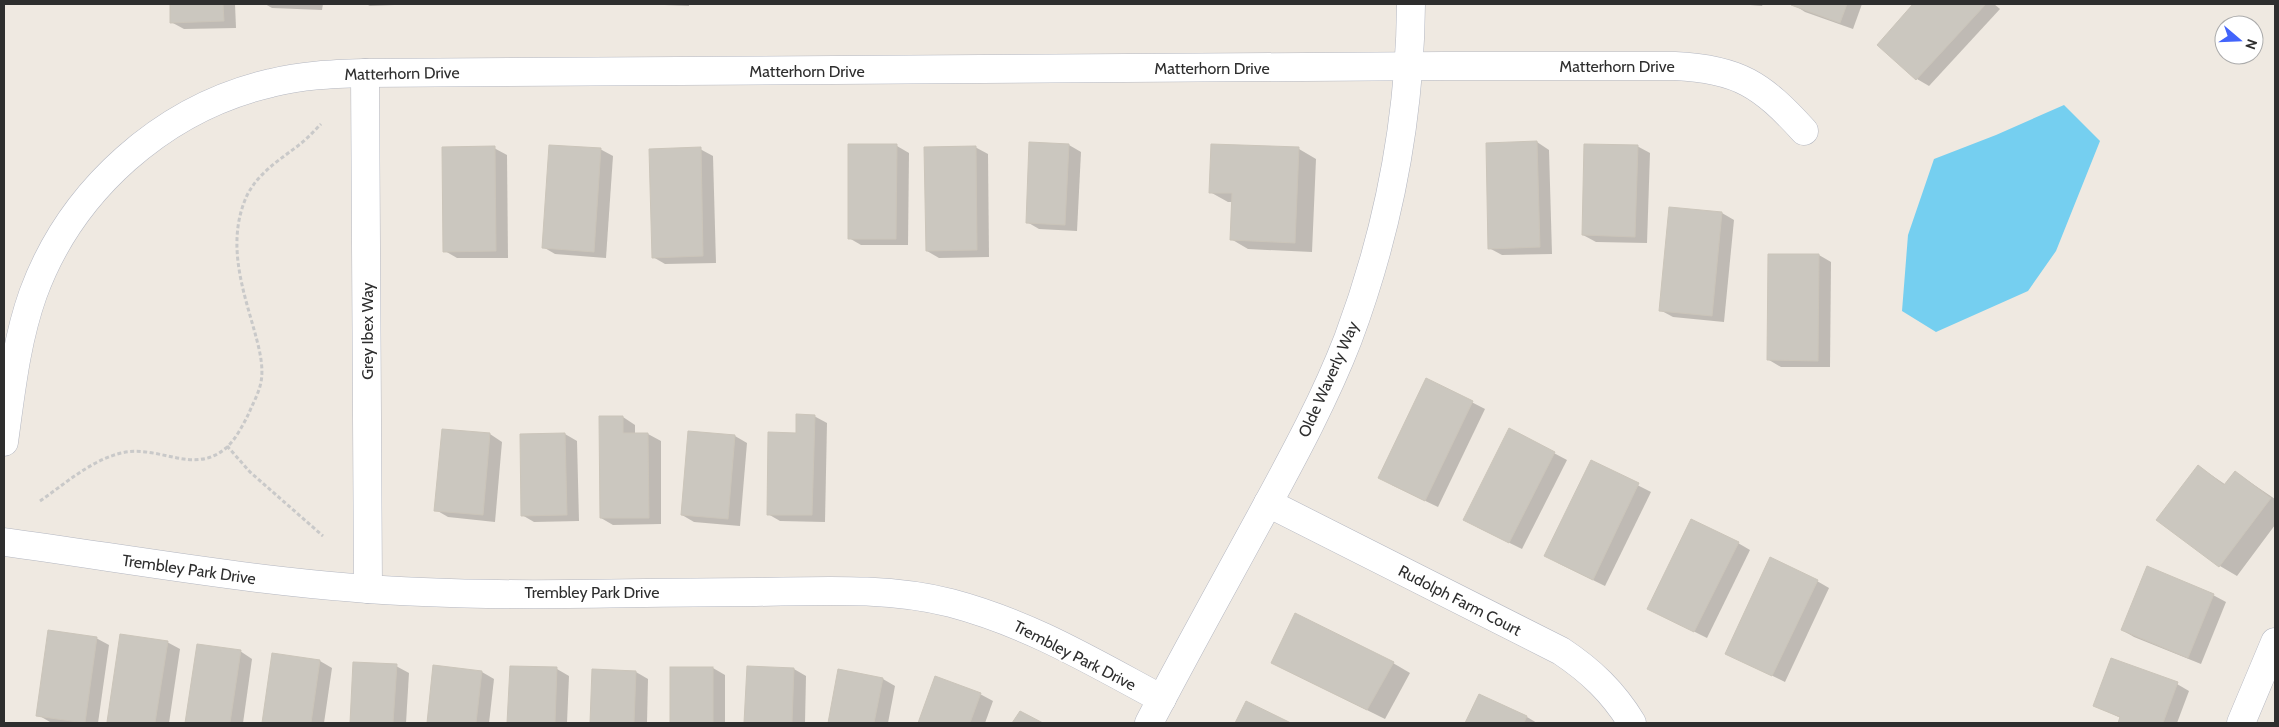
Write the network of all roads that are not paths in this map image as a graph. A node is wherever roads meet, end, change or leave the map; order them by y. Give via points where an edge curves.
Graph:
1 (1411, 4) edge
2 (1409, 67) junction
3 (365, 73) junction
4 (1804, 131) dead end
5 (4, 442) edge
6 (1268, 504) junction
7 (4, 542) edge
8 (368, 589) junction
9 (2275, 642) edge
10 (1162, 699) junction
11 (1149, 723) edge
12 (1632, 723) edge
13 (2240, 723) edge

1 - 2 street, Olde Waverly Way
2 - 3 street, Matterhorn Drive
2 - 4 street, Matterhorn Drive via 1703,68 1730,74 1756,86 1778,103
2 - 6 street, Olde Waverly Way via 1394,177 1362,299 1332,378
3 - 5 street, Matterhorn Drive via 300,77 238,93 168,127 111,172 68,226 48,259 34,293 14,364
3 - 8 street, Grey Ibex Way
6 - 10 street, Olde Waverly Way
6 - 12 street, Rudolph Farm Court via 1561,651 1586,667 1606,686
7 - 8 street, Trembley Park Drive via 265,580
8 - 10 street, Trembley Park Drive via 467,593 844,591 916,596 1017,624
9 - 13 street
10 - 11 street, Olde Waverly Way

